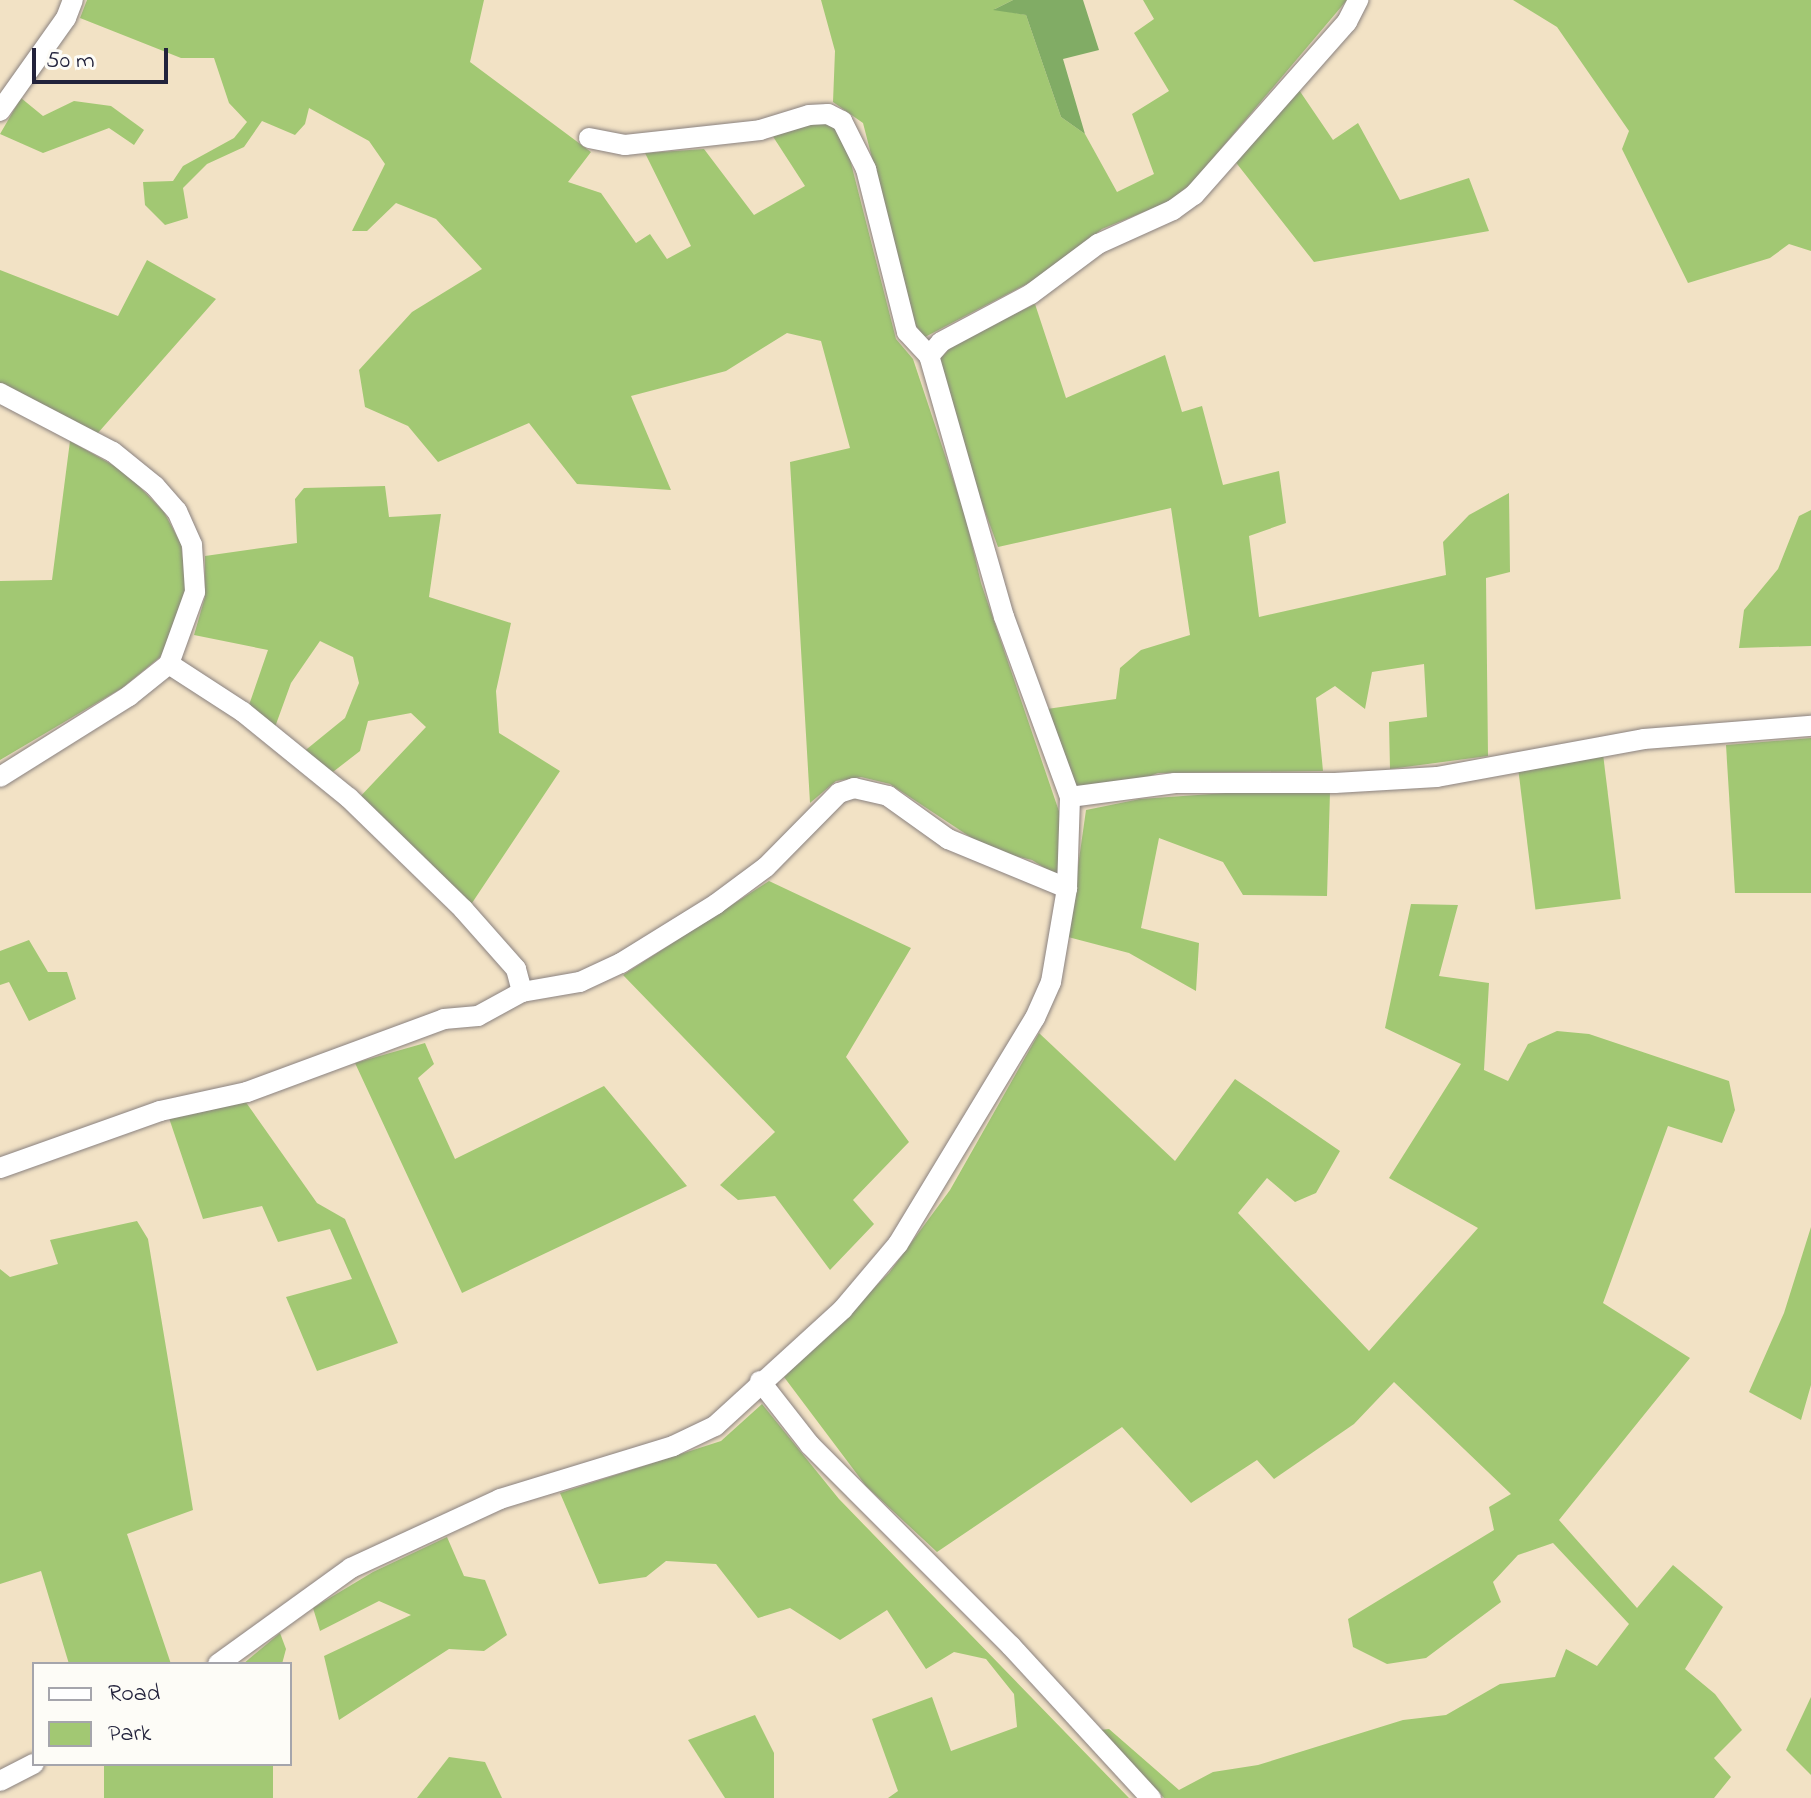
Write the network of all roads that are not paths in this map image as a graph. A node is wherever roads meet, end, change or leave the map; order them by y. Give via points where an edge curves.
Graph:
1 (73, 0) edge
2 (1358, 0) edge
3 (0, 111) edge
4 (589, 138) dead end
5 (929, 356) junction
6 (0, 393) edge
7 (169, 664) junction
8 (1811, 726) edge
9 (0, 777) edge
10 (1070, 797) junction
11 (1067, 888) junction
12 (522, 992) junction
13 (0, 1168) edge
14 (760, 1381) junction
15 (221, 1662) edge
16 (32, 1765) edge
17 (0, 1781) edge
18 (1151, 1798) edge

1 - 3 street via 66,18
2 - 5 street via 1347,22 1194,195 1098,244 1031,294 941,342
4 - 5 street via 625,145 760,130 809,115 828,114 842,121 866,169 907,332
5 - 10 street via 1004,617
6 - 7 street via 113,452 177,511 192,545 195,592
7 - 9 street via 129,696
7 - 12 street via 243,712 349,798 463,909 516,969
8 - 10 street via 1644,739 1437,777 1175,783
10 - 11 street
11 - 12 street via 948,839 888,796 854,788 839,793 766,867 670,934 580,982
11 - 14 street via 1051,982 938,1186 843,1309
12 - 13 street via 478,1016 444,1019 247,1092 160,1111
14 - 15 street via 698,1436 500,1499 351,1568
14 - 18 street via 810,1445 1011,1646
16 - 17 street

